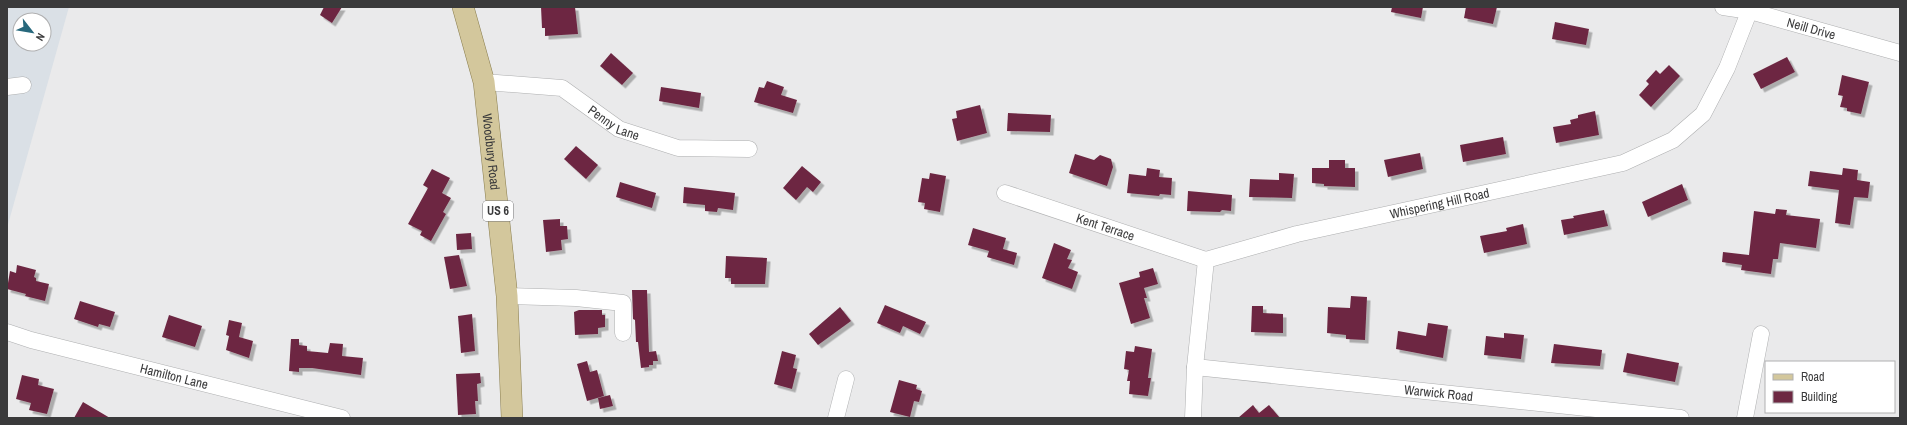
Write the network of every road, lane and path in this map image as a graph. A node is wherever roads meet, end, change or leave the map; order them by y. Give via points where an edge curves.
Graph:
1 (463, 7) edge
2 (1723, 7) edge
3 (1750, 9) edge
4 (1900, 53) edge
5 (484, 82) junction
6 (23, 85) dead end
7 (7, 87) edge
8 (749, 149) dead end
9 (1005, 192) dead end
10 (1206, 260) junction
11 (507, 296) junction
12 (7, 332) edge
13 (623, 333) dead end
14 (1761, 334) dead end
15 (1195, 368) junction
16 (846, 379) dead end
17 (342, 418) edge
18 (512, 418) edge
19 (836, 418) edge
20 (1193, 418) edge
21 (1681, 418) edge
22 (1745, 418) edge

1 - 5 main road, Woodbury Road / US 6
2 - 3 street, Neill Drive
3 - 4 street, Neill Drive
3 - 10 street, Whispering Hill Road via 1727,68 1703,114 1673,140 1623,163 1297,234
5 - 8 street, Penny Lane via 562,88 619,129 678,148
5 - 11 main road, Woodbury Road / US 6
6 - 7 street
9 - 10 street, Kent Terrace
10 - 15 street
11 - 13 street via 576,298 623,303
11 - 18 main road, Woodbury Road / US 6
12 - 17 street, Hamilton Lane
14 - 22 street
15 - 20 street
15 - 21 street, Warwick Road
16 - 19 street

